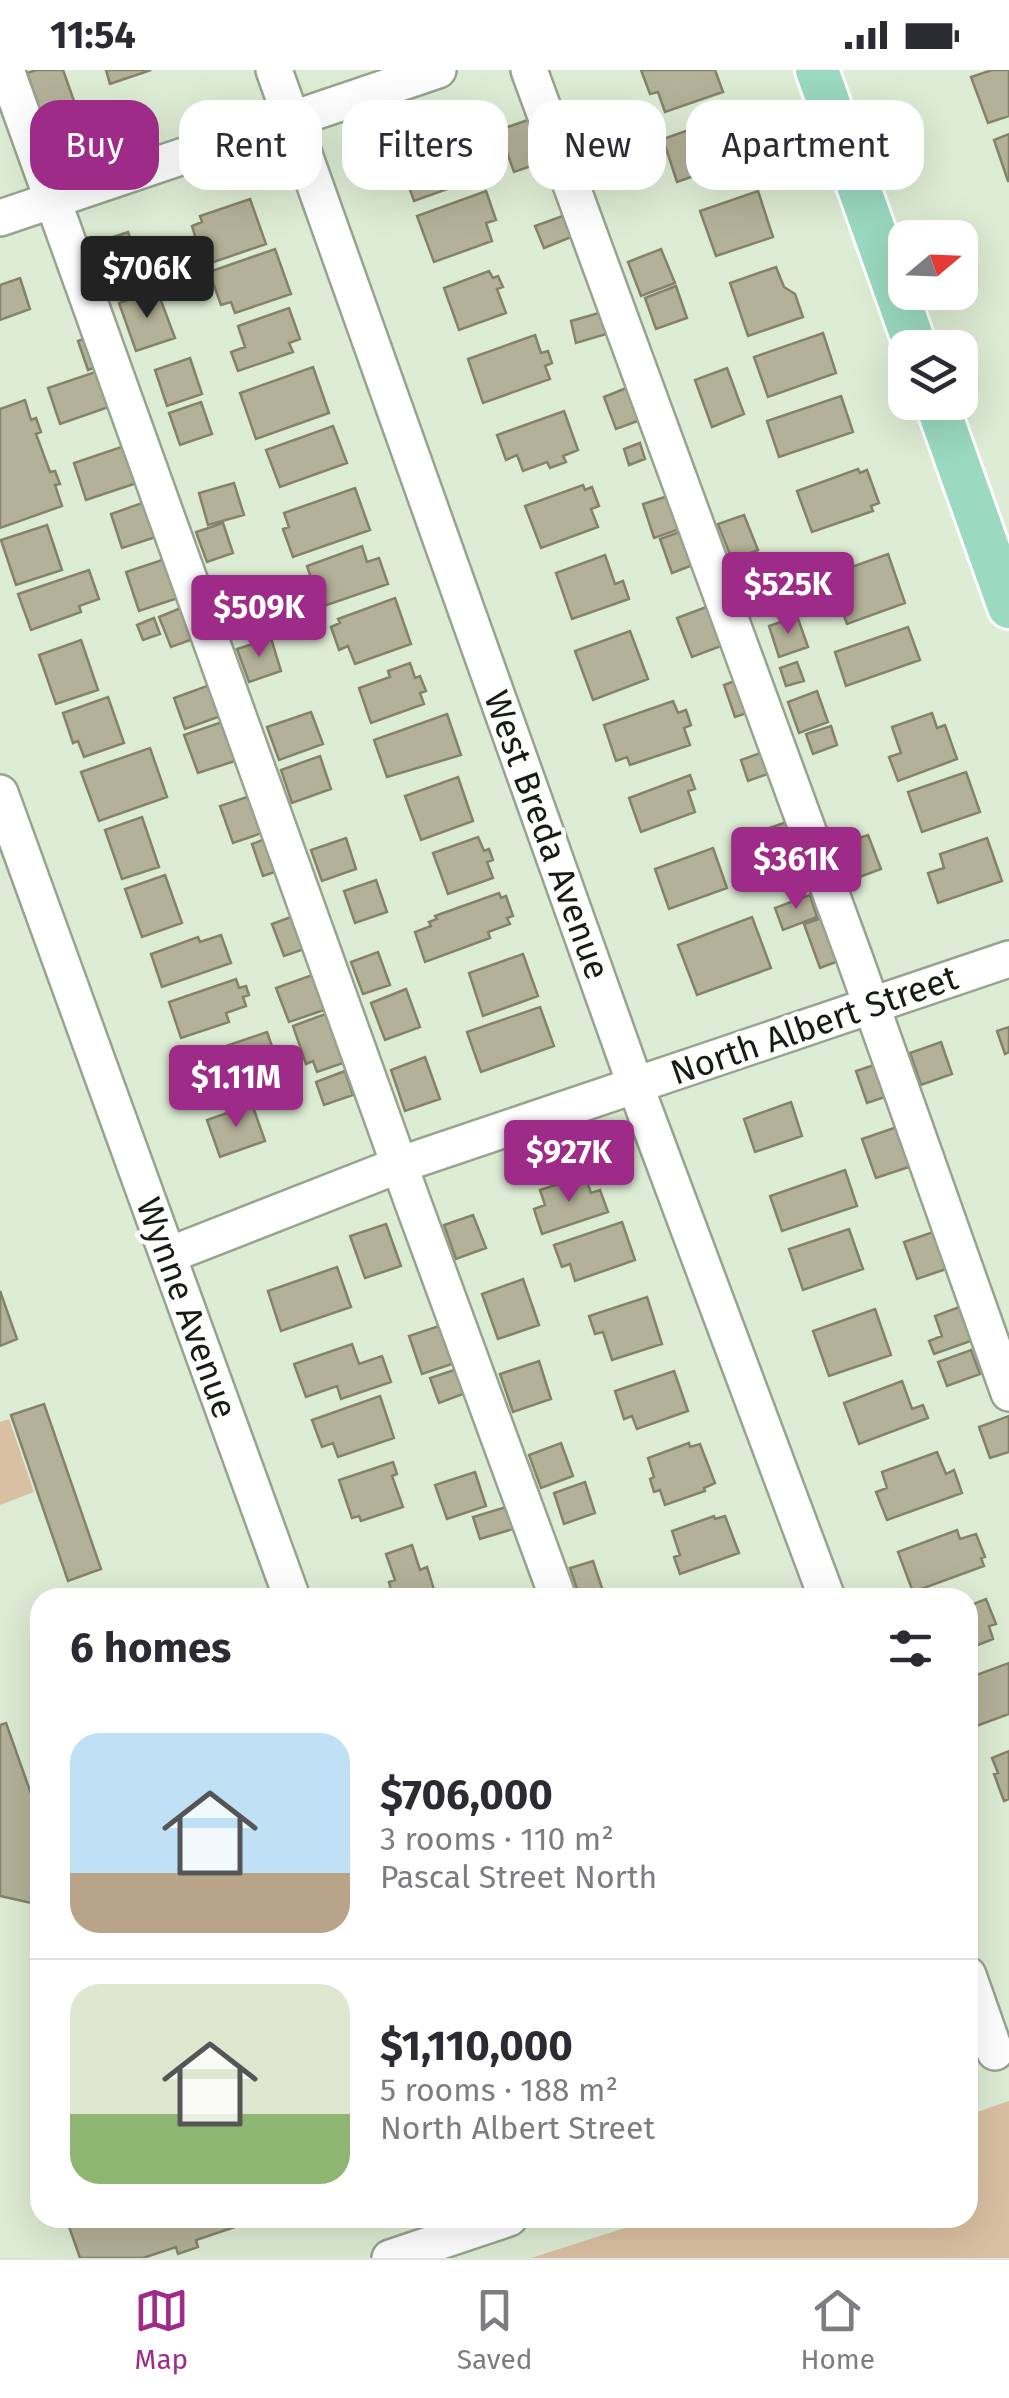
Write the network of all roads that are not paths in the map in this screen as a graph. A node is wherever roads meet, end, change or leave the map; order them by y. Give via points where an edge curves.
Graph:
1 (6, 70) edge
2 (274, 70) edge
3 (438, 70) edge
4 (529, 70) edge
5 (817, 70) edge
6 (285, 100) edge
7 (322, 111) edge
8 (179, 158) edge
9 (317, 190) edge
10 (52, 200) junction
11 (0, 218) edge
12 (910, 330) edge
13 (942, 420) edge
14 (1009, 608) edge
15 (0, 793) edge
16 (1009, 959) edge
17 (871, 1006) junction
18 (636, 1084) junction
19 (399, 1165) junction
20 (168, 1255) junction
21 (1009, 1393) edge
22 (288, 1588) edge
23 (554, 1588) edge
24 (823, 1588) edge
25 (978, 2009) edge
26 (991, 2053) edge
27 (479, 2228) edge
28 (390, 2258) edge

1 - 10 street
2 - 6 street, West Breda Avenue
3 - 7 street
4 - 17 street
5 - 12 main road
8 - 10 street
9 - 18 street, West Breda Avenue
10 - 11 street
10 - 19 street
13 - 14 main road
15 - 20 street, Wynne Avenue
16 - 17 street, North Albert Street
17 - 18 street, North Albert Street
17 - 21 street
18 - 19 street, North Albert Street
18 - 24 street, West Breda Avenue
19 - 20 street, North Albert Street
19 - 23 street
20 - 22 street, Wynne Avenue
25 - 26 street
27 - 28 street

